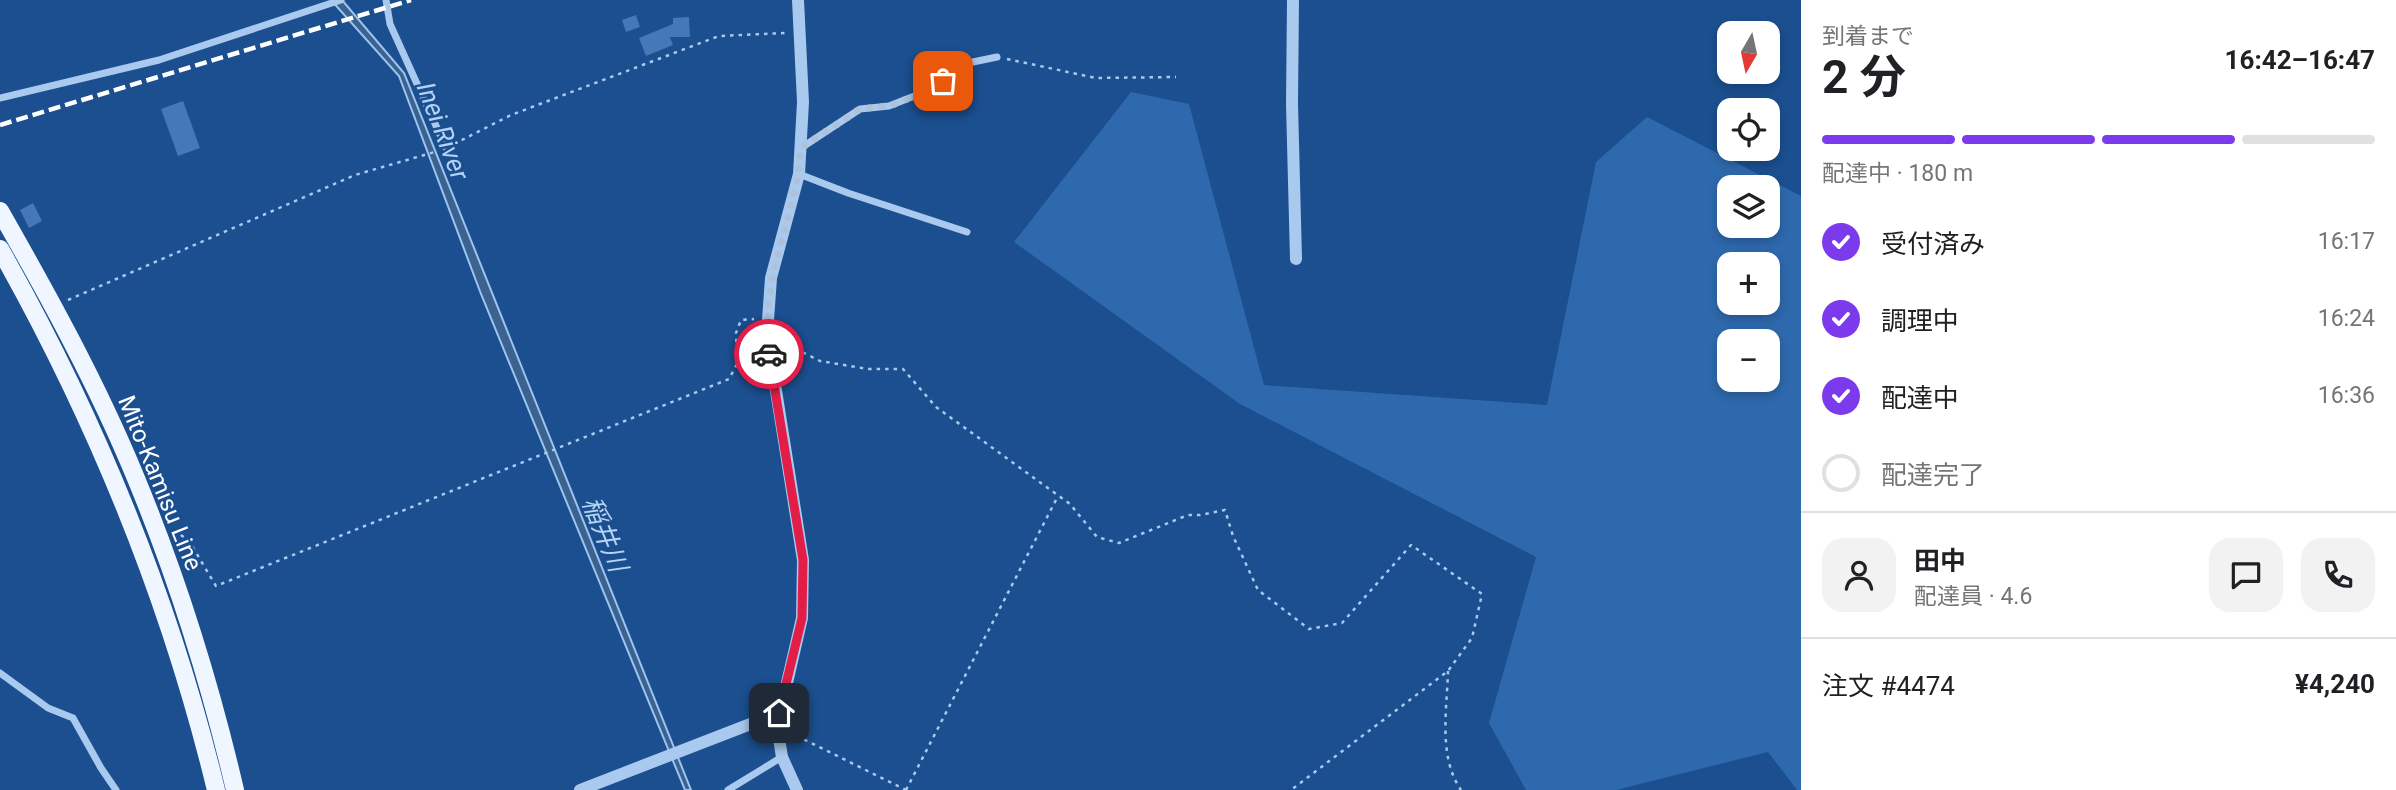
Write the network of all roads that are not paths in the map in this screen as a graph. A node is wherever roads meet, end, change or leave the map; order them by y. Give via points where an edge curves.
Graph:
1 (341, 0) edge
2 (386, 0) edge
3 (798, 0) edge
4 (1293, 0) edge
5 (997, 57) road end
6 (0, 99) edge
7 (801, 148) junction
8 (442, 149) road end
9 (799, 174) junction
10 (0, 211) edge
11 (967, 232) dead end
12 (0, 249) edge
13 (1296, 259) dead end
14 (0, 673) edge
15 (778, 719) junction
16 (782, 757) junction
17 (116, 790) edge
18 (216, 790) edge
19 (235, 790) edge
20 (580, 790) edge
21 (728, 790) edge
22 (797, 790) edge

1 - 6 street via 159,60
2 - 8 street via 390,24
3 - 7 street
4 - 13 street
5 - 7 street via 968,63 922,93 890,106 860,109
7 - 9 street
9 - 11 street
9 - 15 street via 771,278 767,334 803,560 802,618
10 - 19 main road, Mito-Kamisu Line via 54,306 158,532 209,689
12 - 18 main road, Mito-Kamisu Line via 37,315 138,537 195,710
14 - 17 street via 48,708 74,718
15 - 16 street
15 - 20 street
16 - 21 street
16 - 22 street

